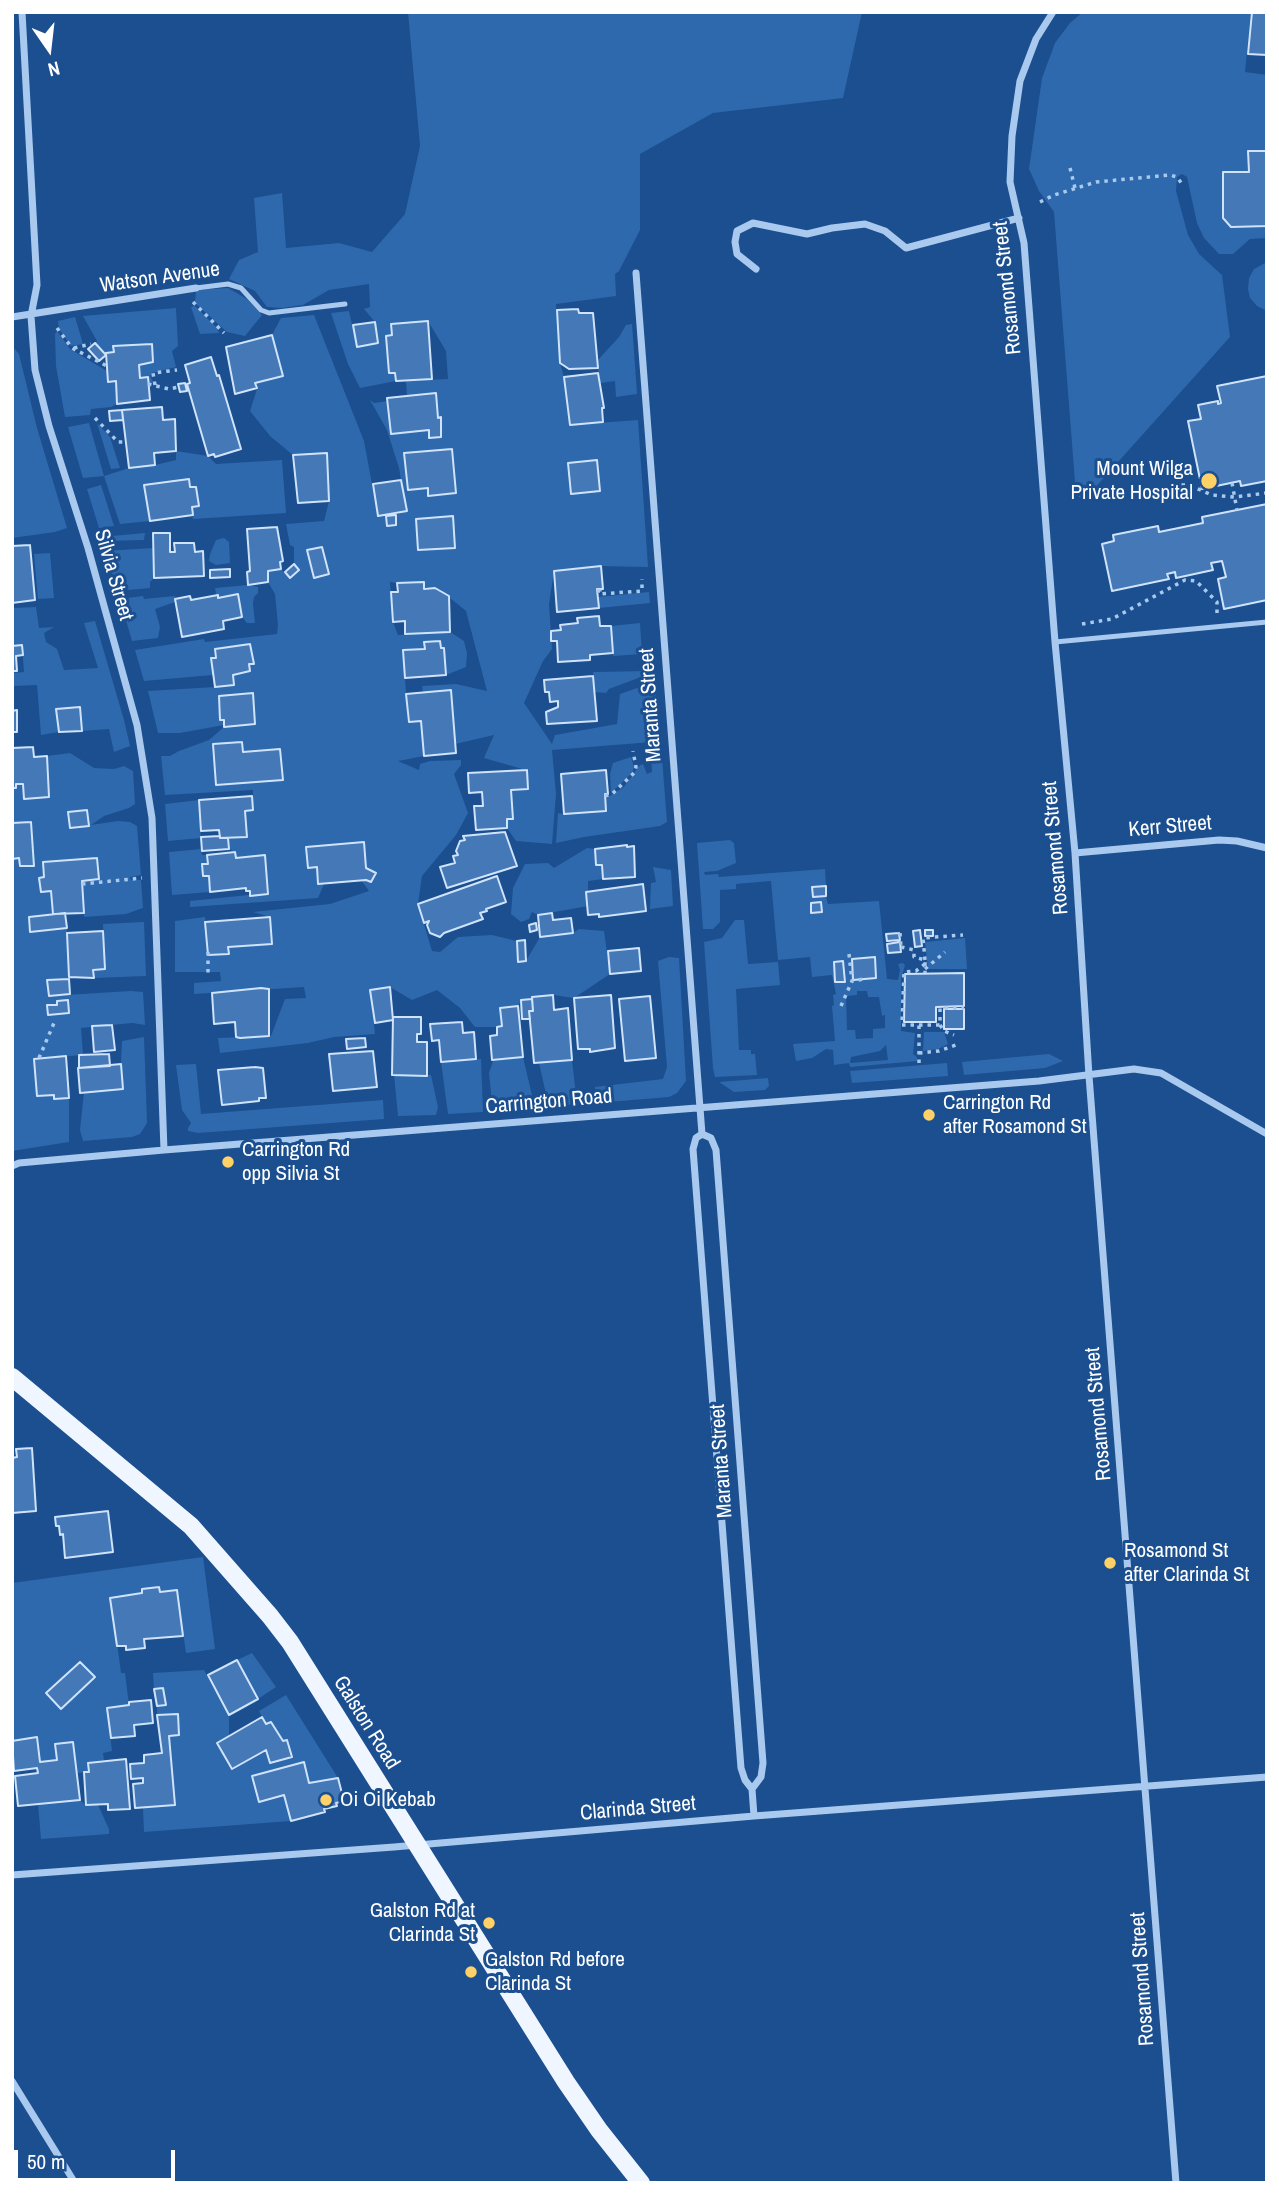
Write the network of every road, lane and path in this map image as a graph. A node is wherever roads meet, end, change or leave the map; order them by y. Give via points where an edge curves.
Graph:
1 (22, 12) edge
2 (1054, 12) edge
3 (1070, 169) dead end
4 (1182, 184) dead end
5 (1075, 188) junction
6 (1040, 202) dead end
7 (1019, 218) junction
8 (756, 269) dead end
9 (636, 273) dead end
10 (196, 288) joint
11 (182, 290) junction
12 (345, 304) dead end
13 (30, 316) junction
14 (12, 317) edge
15 (57, 328) dead end
16 (224, 333) dead end
17 (91, 344) dead end
18 (72, 348) junction
19 (107, 366) dead end
20 (177, 370) dead end
21 (148, 384) dead end
22 (155, 385) junction
23 (179, 387) dead end
24 (95, 418) dead end
25 (125, 442) dead end
26 (1232, 483) dead end
27 (1173, 485) dead end
28 (1267, 493) edge
29 (1234, 497) junction
30 (1237, 510) dead end
31 (642, 579) dead end
32 (597, 591) dead end
33 (1267, 622) edge
34 (1082, 624) dead end
35 (1218, 627) junction
36 (1055, 642) junction
37 (633, 751) dead end
38 (605, 796) dead end
39 (1267, 848) edge
40 (1075, 853) junction
41 (141, 877) dead end
42 (82, 884) dead end
43 (900, 933) dead end
44 (963, 934) dead end
45 (208, 952) dead end
46 (945, 952) dead end
47 (849, 954) dead end
48 (925, 966) junction
49 (208, 976) dead end
50 (864, 979) dead end
51 (852, 981) junction
52 (841, 1006) dead end
53 (964, 1008) dead end
54 (54, 1023) dead end
55 (919, 1024) junction
56 (940, 1026) junction
57 (954, 1035) dead end
58 (956, 1045) dead end
59 (919, 1054) junction
60 (39, 1058) dead end
61 (919, 1063) dead end
62 (1089, 1076) junction
63 (699, 1108) junction
64 (1267, 1133) edge
65 (702, 1134) junction
66 (164, 1150) junction
67 (12, 1166) edge
68 (12, 1377) edge
69 (1267, 1777) edge
70 (1146, 1785) junction
71 (752, 1790) junction
72 (754, 1816) junction
73 (416, 1845) junction
74 (12, 1875) edge
75 (12, 2081) edge
76 (75, 2183) edge
77 (640, 2183) edge
78 (1176, 2183) edge

1 - 13 street, Silvia Street via 37,285
2 - 7 street, Rosamond Street via 1035,39 1020,81 1010,182
3 - 5 path
4 - 5 path via 1170,175
5 - 6 path
7 - 8 street via 906,247 885,231 865,224 807,234 752,223 737,231 735,242 737,254
7 - 36 street, Rosamond Street
9 - 63 street, Maranta Street
10 - 11 street, Watson Avenue
10 - 12 lane, Watson Avenue via 228,284 241,288 269,313
11 - 13 street, Watson Avenue
11 - 16 path
13 - 14 street, Watson Avenue
13 - 66 street, Silvia Street via 49,426 137,725 152,818
15 - 18 path
17 - 18 path
18 - 19 path
20 - 22 path via 153,373
21 - 22 path
22 - 23 path
24 - 25 path via 118,442
26 - 29 path
27 - 29 path
28 - 29 path
29 - 30 path
31 - 32 path via 642,591
33 - 35 lane
34 - 35 path via 1112,619 1185,580 1196,581 1217,602
35 - 36 lane
36 - 40 street, Rosamond Street
37 - 38 path via 634,773
39 - 40 street, Kerr Street via 1219,841
40 - 62 street, Rosamond Street
41 - 42 path
43 - 48 path via 901,948 914,950 914,957
44 - 48 path via 923,938
45 - 49 path
46 - 48 path
47 - 51 path
48 - 55 path via 904,972 902,979 902,1025
50 - 51 path
51 - 52 path
53 - 56 path via 940,1008
54 - 60 path
55 - 56 path
55 - 59 path
56 - 57 path
58 - 59 path
59 - 61 path
62 - 63 street, Carrington Road
62 - 64 street, Carrington Road via 1134,1069 1161,1073
62 - 70 street, Rosamond Street
63 - 65 street, Maranta Street
63 - 66 street, Carrington Road
65 - 71 street, Maranta Street via 693,1150 701,1259 741,1768
65 - 71 street, Maranta Street via 711,1138 716,1150 759,1707 763,1763
66 - 67 street, Carrington Road
68 - 73 main road, Galston Road via 175,1512 249,1590 290,1642
69 - 70 street, Clarinda Street
70 - 72 street, Clarinda Street
70 - 78 street, Rosamond Street
71 - 72 street, Maranta Street
72 - 73 street, Clarinda Street
73 - 74 street, Clarinda Street
73 - 77 main road, Galston Road via 566,2082
75 - 76 street

